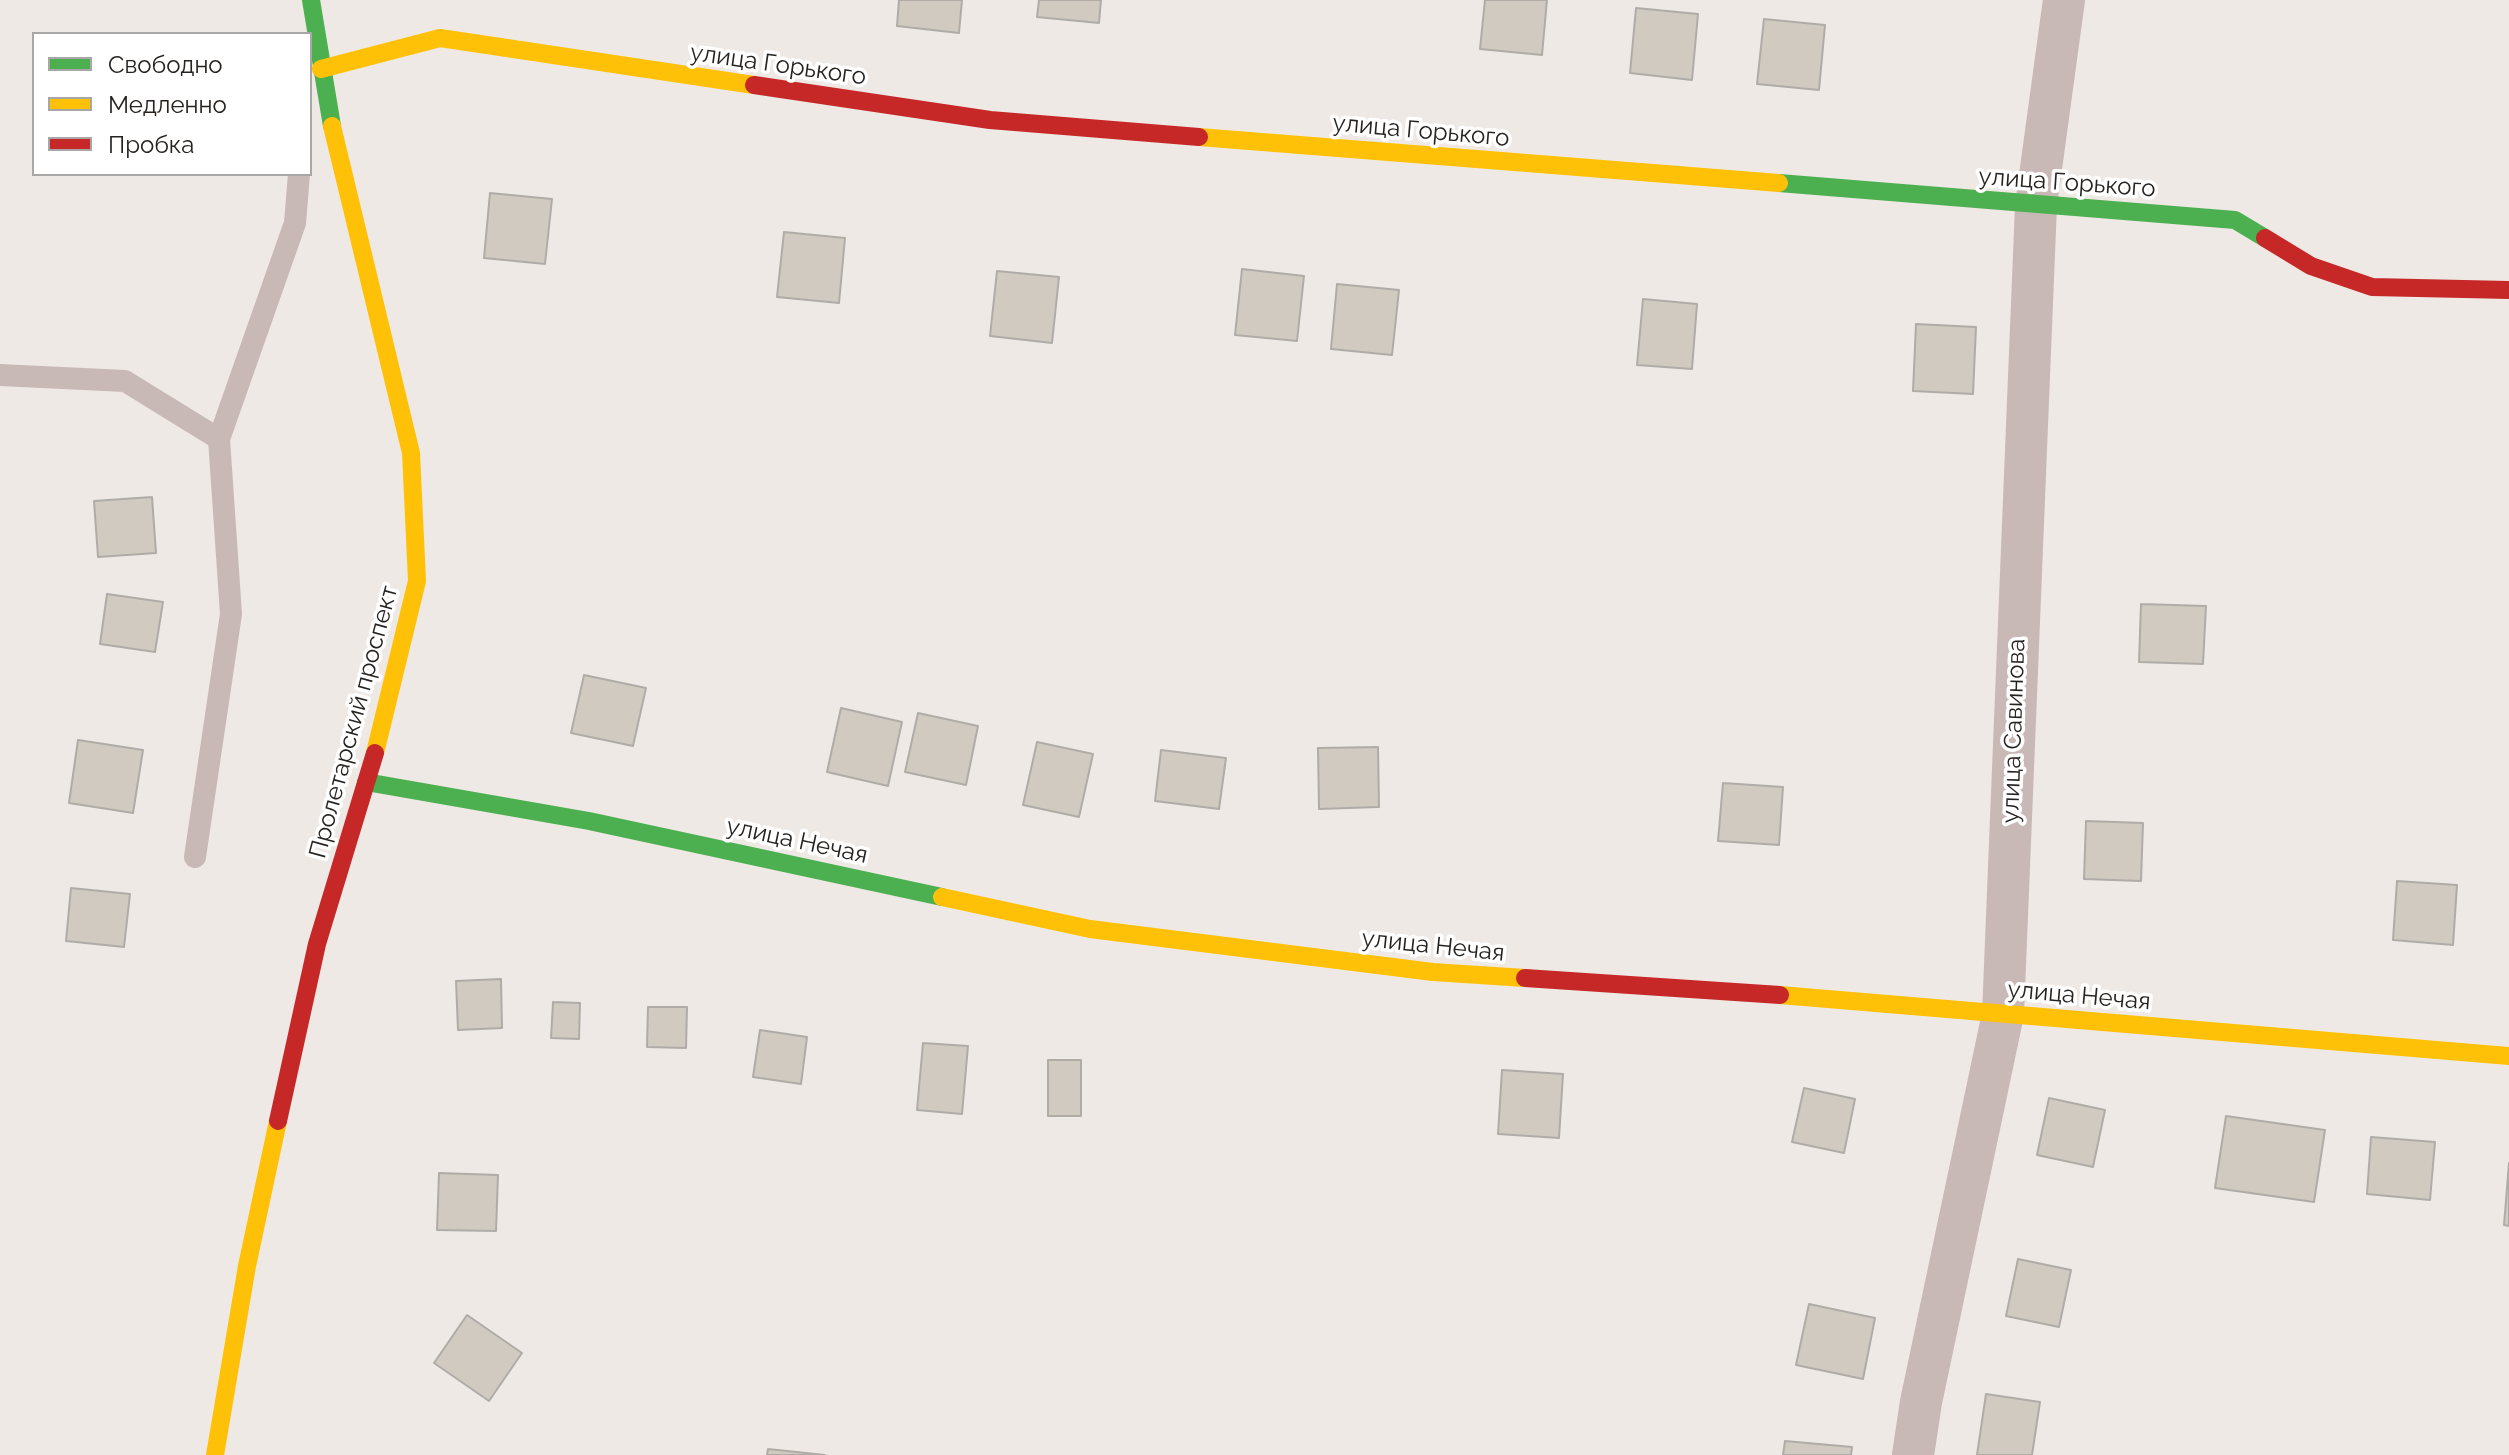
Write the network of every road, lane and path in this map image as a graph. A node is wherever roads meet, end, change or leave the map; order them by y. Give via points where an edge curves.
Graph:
1 (2064, 0) edge
2 (312, 9) edge
3 (316, 64) edge
4 (299, 176) edge
5 (2036, 205) junction
6 (2509, 290) edge
7 (0, 375) edge
8 (219, 439) junction
9 (366, 782) junction
10 (195, 857) dead end
11 (2003, 1014) junction
12 (2509, 1056) edge
13 (215, 1455) edge
14 (1913, 1455) edge

1 - 5 street, улица Савинова
2 - 3 lane
3 - 5 street, улица Горького via 440,38 990,120
3 - 9 street, Пролетарский проспект via 411,453 417,581
4 - 8 lane via 295,223
5 - 6 street, улица Горького via 2235,220 2311,266 2372,287
5 - 11 street, улица Савинова
7 - 8 lane via 125,381
8 - 10 lane via 231,614
9 - 11 street, улица Нечая via 589,821 1090,929 1433,972
9 - 13 street, Пролетарский проспект via 317,944 247,1266
11 - 12 street, улица Нечая
11 - 14 street, улица Савинова

